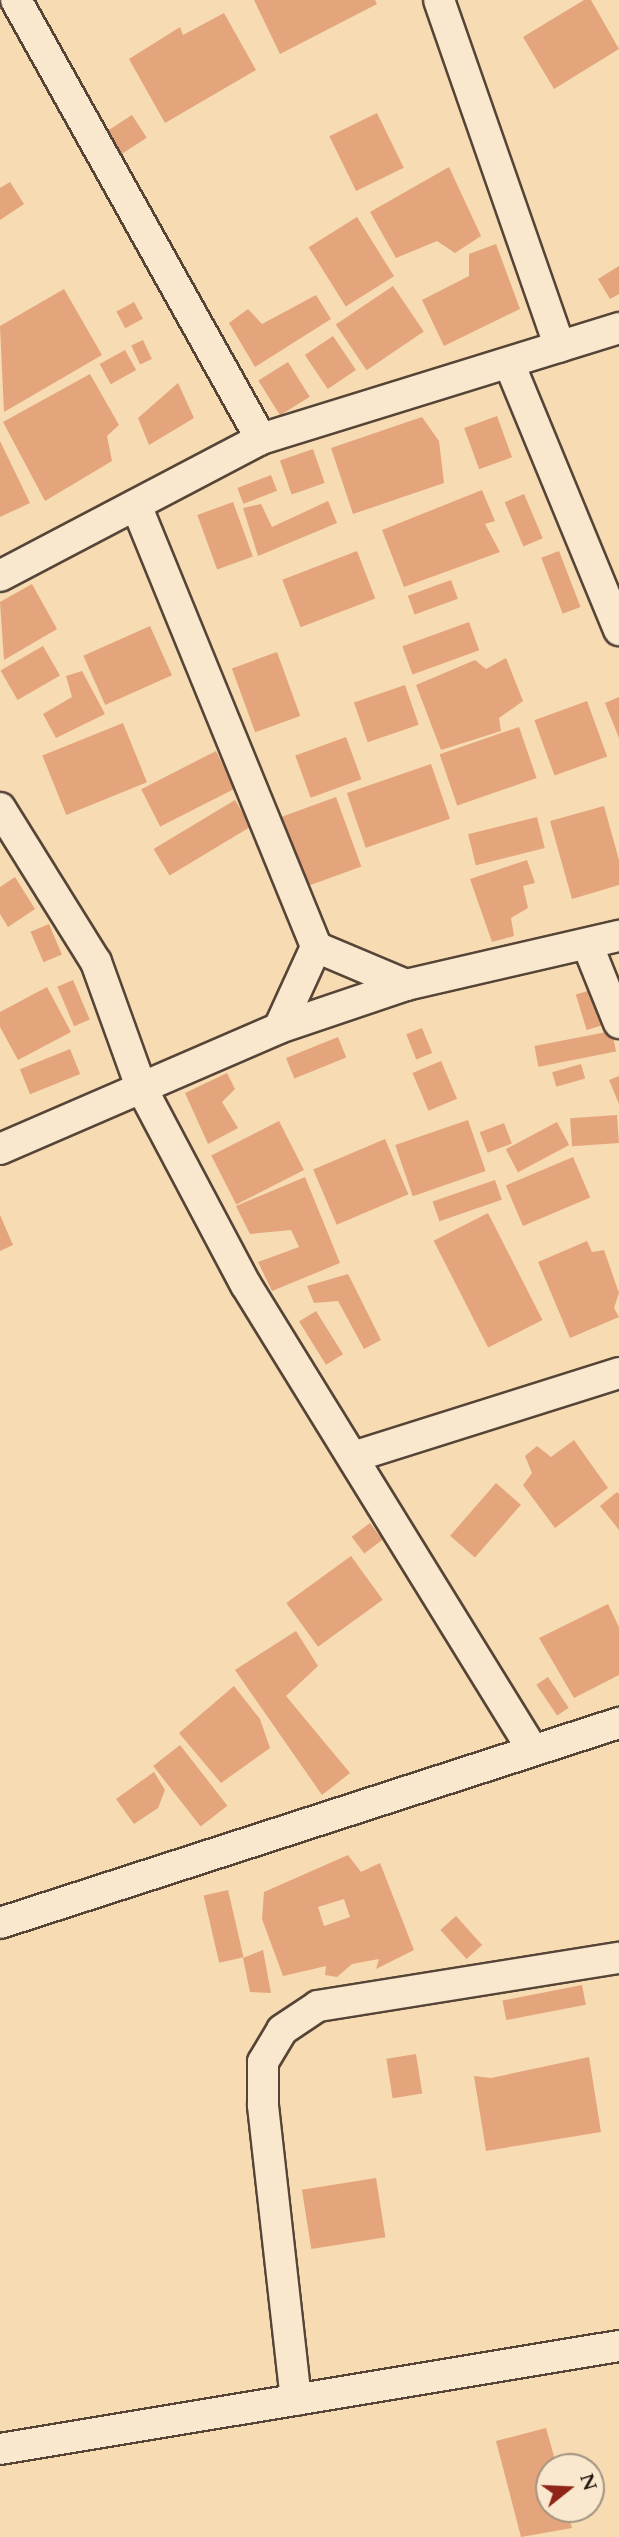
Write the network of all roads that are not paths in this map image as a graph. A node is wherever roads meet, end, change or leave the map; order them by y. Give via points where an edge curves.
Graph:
1 (16, 0) edge
2 (439, 0) edge
3 (619, 328) edge
4 (560, 347) junction
5 (509, 363) junction
6 (261, 439) junction
7 (136, 505) junction
8 (0, 576) edge
9 (619, 630) edge
10 (0, 807) edge
11 (619, 936) edge
12 (588, 946) junction
13 (316, 947) junction
14 (406, 985) junction
15 (619, 1023) edge
16 (279, 1028) junction
17 (141, 1087) junction
18 (0, 1149) edge
19 (619, 1373) edge
20 (356, 1457) junction
21 (619, 1723) edge
22 (532, 1749) junction
23 (0, 1923) edge
24 (619, 1958) edge
25 (619, 2346) edge
26 (296, 2400) junction
27 (0, 2449) edge

1 - 6 street
2 - 4 street
3 - 4 street
4 - 5 street
5 - 6 street
5 - 9 street
6 - 7 street
7 - 8 street
7 - 13 street
10 - 17 street via 96,962
11 - 12 street
12 - 14 street
12 - 15 street
13 - 14 street
13 - 16 street
14 - 16 street
16 - 17 street
17 - 18 street
17 - 20 street via 246,1285
19 - 20 street
20 - 22 street
21 - 22 street
22 - 23 street
24 - 26 street via 318,2006 282,2030 263,2062 263,2105
25 - 26 street
26 - 27 street

